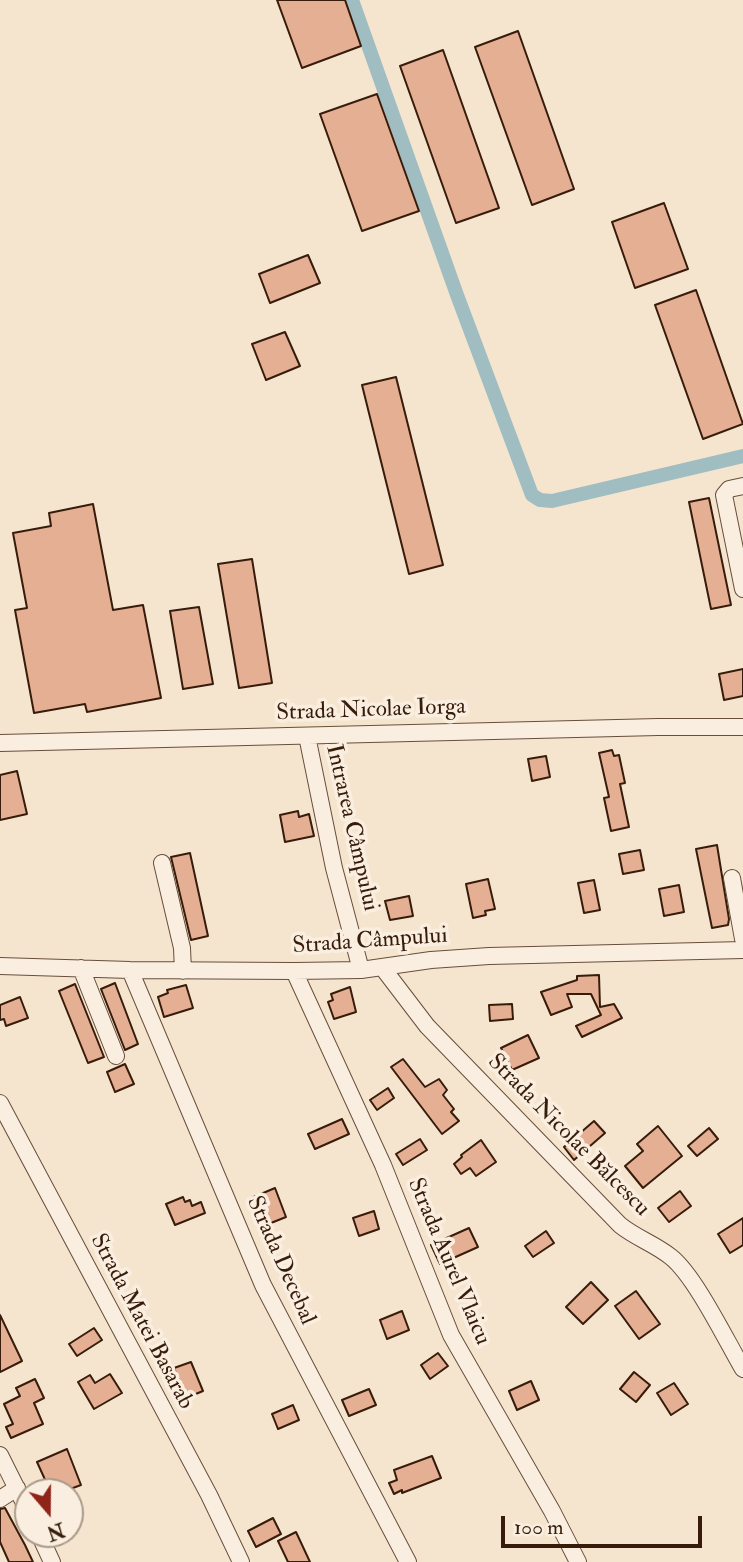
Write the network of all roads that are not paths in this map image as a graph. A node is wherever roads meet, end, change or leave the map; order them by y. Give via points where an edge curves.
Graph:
1 (743, 486) edge
2 (743, 589) edge
3 (743, 727) edge
4 (307, 736) junction
5 (0, 743) edge
6 (162, 863) dead end
7 (732, 878) dead end
8 (743, 939) edge
9 (743, 950) edge
10 (0, 965) edge
11 (382, 967) junction
12 (81, 968) junction
13 (130, 970) junction
14 (361, 970) junction
15 (183, 971) junction
16 (294, 971) junction
17 (116, 1056) dead end
18 (0, 1104) edge
19 (743, 1369) edge
20 (0, 1455) edge
21 (14, 1482) edge
22 (240, 1562) edge
23 (408, 1562) edge
24 (578, 1562) edge

1 - 2 street via 724,495
3 - 4 street, Strada Nicolae Iorga
4 - 5 street, Strada Nicolae Iorga
4 - 14 street, Intrarea Câmpului
6 - 15 street
7 - 8 street
9 - 11 street, Strada Câmpului via 489,956
10 - 12 street, Strada Câmpului
11 - 14 street, Strada Câmpului
11 - 19 street, Strada Nicolae Bălcescu via 427,1026 620,1225 673,1258
12 - 13 street, Strada Câmpului
12 - 17 street
13 - 15 street, Strada Câmpului
13 - 23 street, Strada Decebal via 263,1285
14 - 16 street, Strada Câmpului
15 - 16 street, Strada Câmpului
16 - 24 street, Strada Aurel Vlaicu via 383,1165 452,1335
18 - 22 street, Strada Matei Basarab via 209,1495
20 - 21 street

